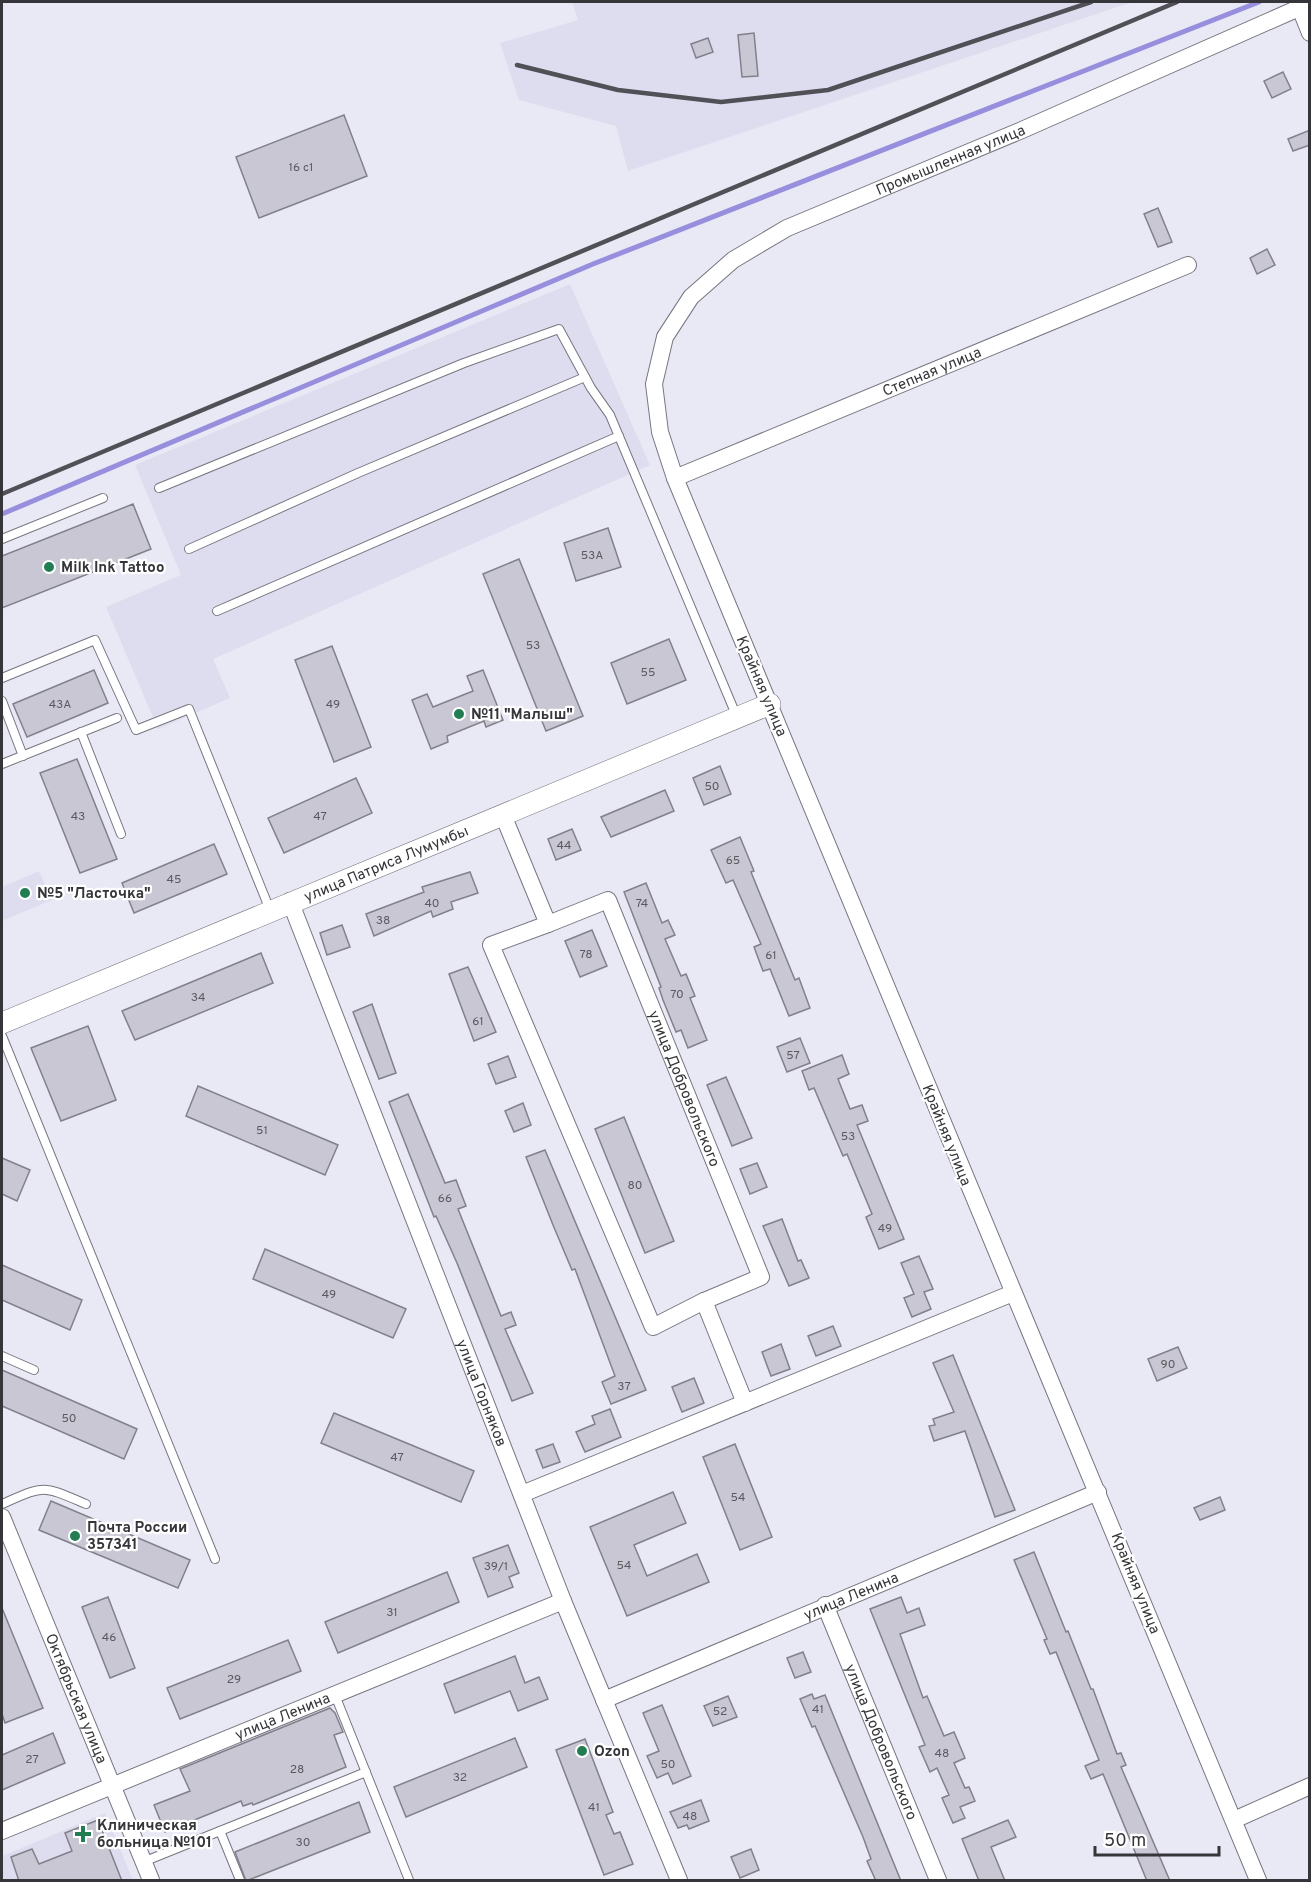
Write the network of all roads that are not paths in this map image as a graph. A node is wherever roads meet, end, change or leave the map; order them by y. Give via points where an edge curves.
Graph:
1 (1305, 6) edge
2 (1310, 33) edge
3 (1188, 265) dead end
4 (585, 377) junction
5 (654, 384) joint
6 (619, 436) junction
7 (675, 478) junction
8 (159, 488) dead end
9 (103, 498) dead end
10 (2, 539) edge
11 (189, 549) dead end
12 (217, 611) dead end
13 (2, 678) edge
14 (2, 701) edge
15 (770, 704) junction
16 (117, 718) dead end
17 (738, 718) junction
18 (81, 732) junction
19 (23, 756) junction
20 (2, 764) edge
21 (503, 815) junction
22 (120, 834) dead end
23 (290, 902) junction
24 (270, 910) junction
25 (548, 924) junction
26 (2, 1023) edge
27 (2, 1036) edge
28 (1013, 1293) junction
29 (704, 1301) junction
30 (2, 1356) edge
31 (34, 1370) dead end
32 (745, 1402) junction
33 (1098, 1492) junction
34 (522, 1494) junction
35 (2, 1504) edge
36 (86, 1504) dead end
37 (2, 1518) edge
38 (215, 1559) dead end
39 (563, 1601) junction
40 (825, 1605) junction
41 (335, 1695) junction
42 (603, 1700) junction
43 (366, 1772) junction
44 (1310, 1786) edge
45 (112, 1787) junction
46 (1234, 1820) junction
47 (2, 1831) edge
48 (220, 1831) junction
49 (143, 1862) junction
50 (409, 1880) edge
51 (151, 1881) edge
52 (240, 1881) edge
53 (679, 1881) edge
54 (938, 1881) edge
55 (1258, 1881) edge

1 - 2 street
1 - 5 street, Промышленная улица via 787,228 733,260 691,297 665,337
3 - 7 street, Степная улица
4 - 6 lane
4 - 8 lane via 559,329 464,363
4 - 11 lane
5 - 7 street, Крайняя улица via 660,432
6 - 12 lane
6 - 17 lane
7 - 15 street, Крайняя улица
9 - 10 lane
13 - 24 lane via 95,640 136,730 189,709
14 - 19 lane
15 - 17 street, улица Патриса Лумумбы
15 - 28 street, Крайняя улица
16 - 18 lane
17 - 21 street, улица Патриса Лумумбы
18 - 19 lane
18 - 22 lane
19 - 20 lane
21 - 23 street, улица Патриса Лумумбы
21 - 25 street
23 - 24 street, улица Патриса Лумумбы
23 - 34 street, улица Горняков
24 - 26 street, улица Патриса Лумумбы
25 - 29 street, улица Добровольского via 491,945 653,1326
25 - 29 street, улица Добровольского via 608,900 761,1277
27 - 38 lane
28 - 32 street
28 - 33 street, Крайняя улица
29 - 32 street
30 - 31 lane
32 - 34 street
33 - 40 street, улица Ленина
33 - 46 street, Крайняя улица
34 - 39 street, улица Горняков
35 - 36 lane via 38,1488 48,1488
37 - 45 street, Октябрьская улица
39 - 41 street, улица Ленина
39 - 42 street, улица Горняков
40 - 42 street, улица Ленина
40 - 54 street, улица Добровольского
41 - 43 lane
41 - 45 street, улица Ленина
42 - 53 street, улица Горняков
43 - 48 lane
43 - 50 lane
44 - 46 street
45 - 47 street, улица Ленина
45 - 49 street, Октябрьская улица
46 - 55 street, Крайняя улица
48 - 49 lane
48 - 52 lane
49 - 51 street, Октябрьская улица

